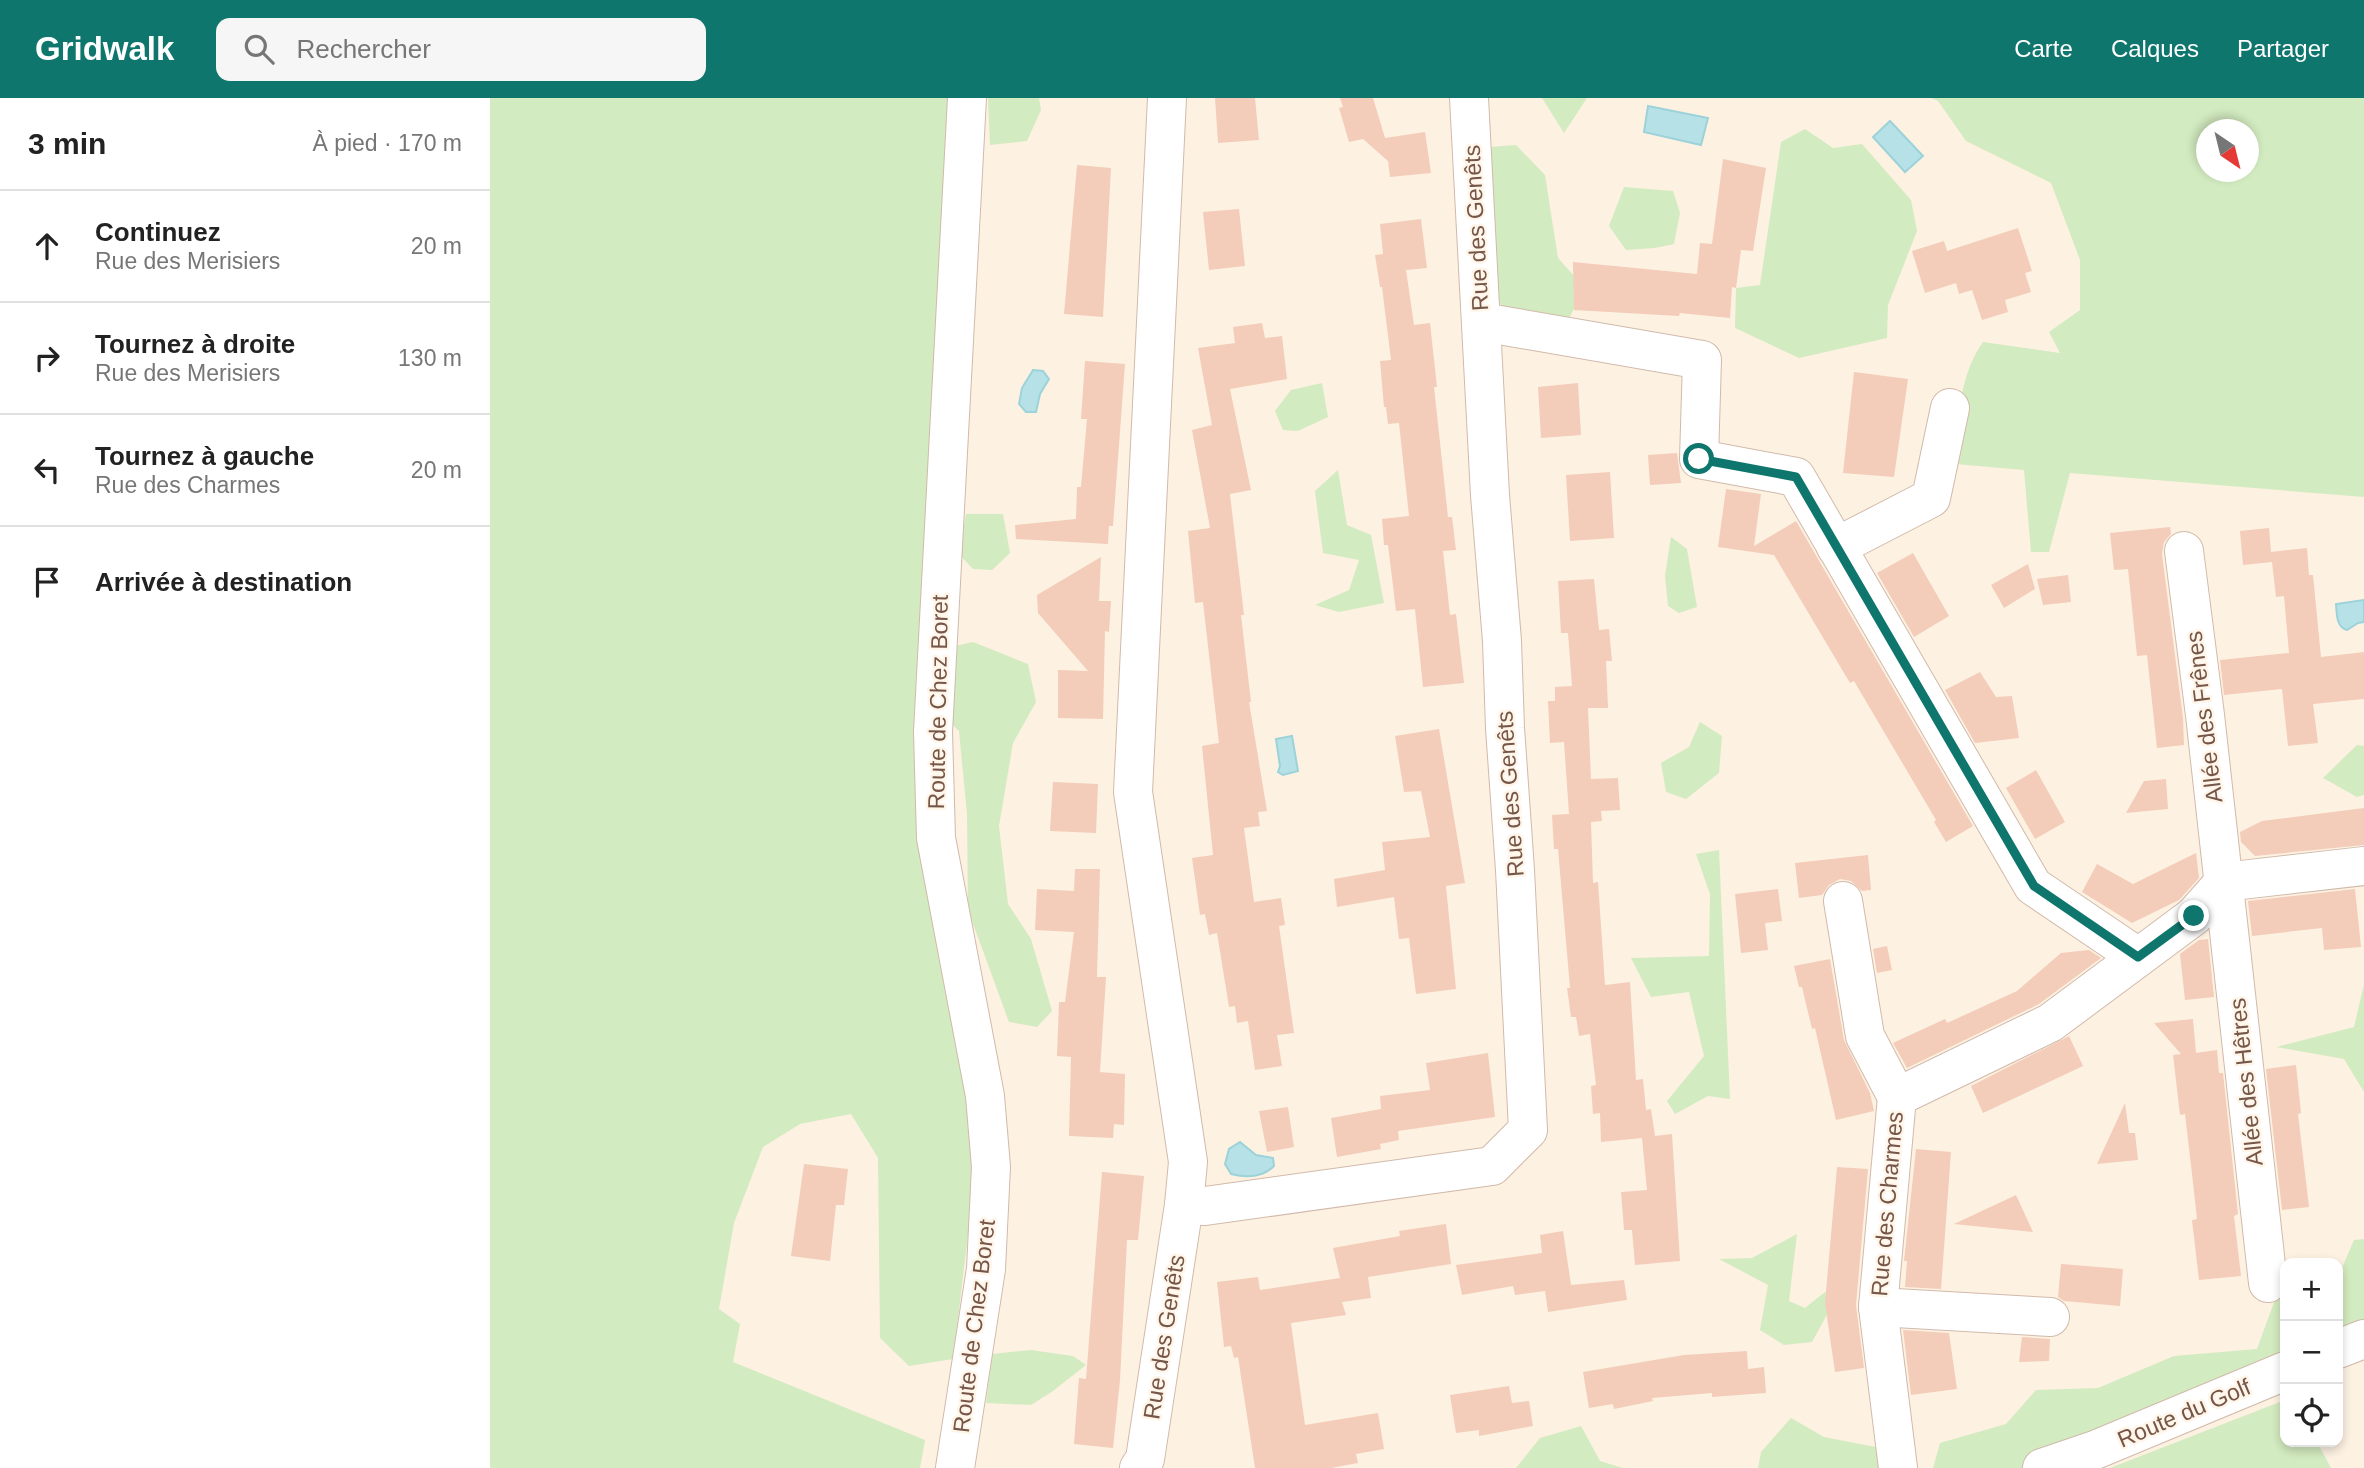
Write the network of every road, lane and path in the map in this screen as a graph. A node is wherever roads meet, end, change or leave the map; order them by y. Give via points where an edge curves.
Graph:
1 (967, 98) edge
2 (1167, 98) edge
3 (1469, 98) edge
4 (1482, 322) junction
5 (1950, 408) dead end
6 (1836, 547) junction
7 (2184, 551) dead end
8 (2364, 866) edge
9 (2224, 882) junction
10 (1843, 901) dead end
11 (2138, 957) junction
12 (1897, 1097) junction
13 (1184, 1205) junction
14 (2268, 1283) dead end
15 (1878, 1307) junction
16 (2050, 1317) dead end
17 (2364, 1339) edge
18 (2343, 1347) edge
19 (2280, 1373) edge
20 (955, 1468) edge
21 (1139, 1468) edge
22 (1898, 1468) edge
23 (2042, 1468) edge

1 - 20 street, Route de Chez Boret via 933,732 936,838 985,1096 991,1167 986,1269
2 - 13 street, Rue des Genêts via 1133,792 1188,1162
3 - 4 street, Rue des Genêts
4 - 6 street via 1702,360 1699,459 1796,477
4 - 13 street, Rue des Genêts via 1528,1130 1492,1166 1205,1206
5 - 6 street via 1931,498
6 - 11 street via 2034,886
7 - 9 street, Allée des Frênes
8 - 9 street
9 - 11 street, Rue des Charmes via 2194,916
9 - 14 street, Allée des Hêtres
10 - 12 street via 1865,1036
11 - 12 street, Rue des Charmes via 2050,1023
12 - 15 street, Rue des Charmes
13 - 21 street, Rue des Genêts via 1145,1459
15 - 16 street
15 - 22 street, Rue des Charmes
17 - 18 street
19 - 23 street, Route du Golf

